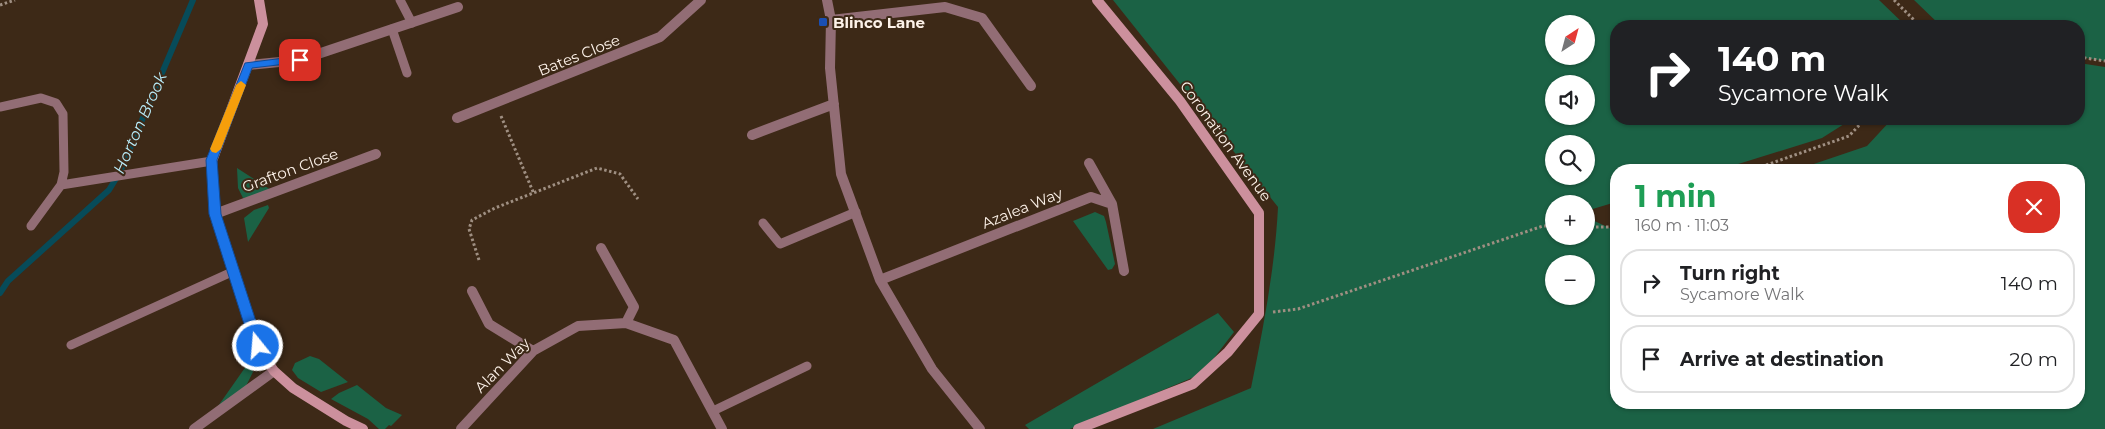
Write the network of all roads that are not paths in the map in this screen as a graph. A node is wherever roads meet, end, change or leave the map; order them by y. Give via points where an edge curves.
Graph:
1 (260, 0) edge
2 (400, 0) edge
3 (701, 0) edge
4 (827, 0) edge
5 (1097, 0) edge
6 (458, 7) dead end
7 (832, 20) junction
8 (412, 22) junction
9 (392, 29) junction
10 (248, 65) junction
11 (407, 73) dead end
12 (1031, 86) dead end
13 (834, 104) junction
14 (0, 107) edge
15 (457, 118) dead end
16 (752, 135) dead end
17 (376, 154) dead end
18 (212, 160) junction
19 (1089, 163) dead end
20 (61, 185) junction
21 (1112, 204) junction
22 (856, 212) junction
23 (215, 214) junction
24 (763, 223) dead end
25 (31, 226) dead end
26 (601, 248) dead end
27 (234, 271) junction
28 (1124, 271) dead end
29 (880, 280) junction
30 (472, 291) dead end
31 (626, 323) junction
32 (71, 345) dead end
33 (533, 351) junction
34 (807, 366) dead end
35 (274, 371) junction
36 (713, 411) junction
37 (194, 429) edge
38 (363, 429) edge
39 (460, 429) edge
40 (722, 429) edge
41 (980, 429) edge
42 (1078, 429) edge

1 - 10 street via 263,24
2 - 8 lane
3 - 15 street, Bates Close via 660,37
4 - 7 street
5 - 42 street, Coronation Avenue via 1180,101 1260,213 1260,314 1228,352 1194,384
6 - 8 street
7 - 12 street via 945,7 982,18
7 - 13 street via 830,68
8 - 9 street
9 - 10 street via 300,60
9 - 11 lane
10 - 18 street
13 - 16 street
13 - 22 street via 841,174
14 - 20 lane via 41,98 56,103 60,108 64,144
17 - 23 street, Grafton Close
18 - 20 lane
18 - 23 street
19 - 21 street
20 - 25 lane
21 - 28 street
21 - 29 street, Azalea Way via 1091,196
22 - 24 lane via 780,244
22 - 29 street
23 - 27 street
26 - 31 street via 634,307
27 - 32 lane
27 - 35 street via 258,346
29 - 41 street via 932,369
30 - 33 street via 489,324
31 - 33 street, Alan Way via 578,326
31 - 36 street, Alan Way via 674,340
33 - 39 street, Alan Way
34 - 36 lane
35 - 37 street
35 - 38 street via 293,388
36 - 40 street, Alan Way

